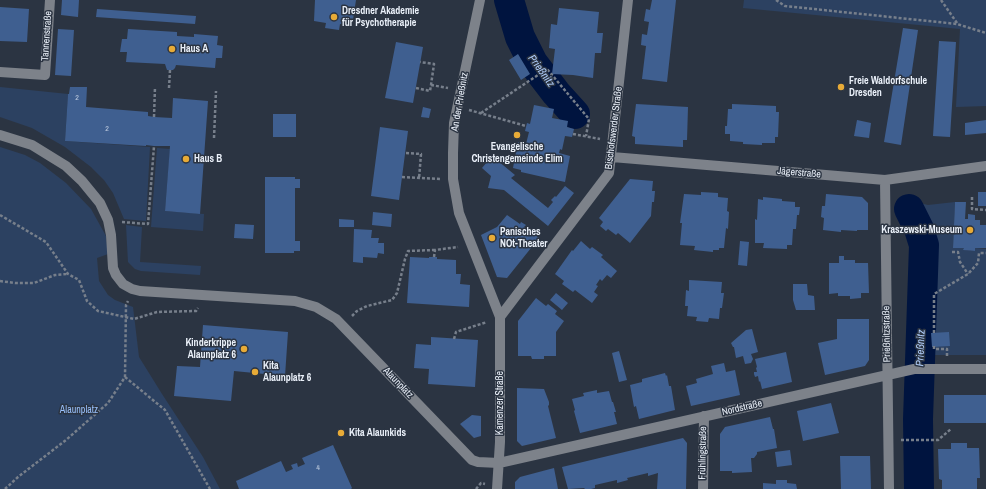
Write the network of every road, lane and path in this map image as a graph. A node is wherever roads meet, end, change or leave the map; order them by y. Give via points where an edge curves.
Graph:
1 (50, 0) edge
2 (480, 0) edge
3 (628, 0) edge
4 (776, 0) edge
5 (941, 0) edge
6 (957, 24) junction
7 (986, 33) edge
8 (420, 62) dead end
9 (170, 70) dead end
10 (0, 72) edge
11 (431, 85) junction
12 (155, 87) dead end
13 (169, 88) dead end
14 (416, 88) dead end
15 (448, 88) dead end
16 (216, 91) dead end
17 (457, 108) junction
18 (481, 113) junction
19 (154, 117) dead end
20 (526, 126) dead end
21 (573, 134) dead end
22 (0, 135) edge
23 (586, 136) junction
24 (214, 138) dead end
25 (614, 141) junction
26 (154, 146) dead end
27 (406, 153) dead end
28 (612, 157) junction
29 (986, 166) edge
30 (402, 177) dead end
31 (419, 179) junction
32 (441, 180) dead end
33 (885, 180) junction
34 (972, 197) dead end
35 (986, 210) edge
36 (0, 215) edge
37 (108, 220) junction
38 (458, 247) dead end
39 (435, 250) junction
40 (952, 252) dead end
41 (986, 253) edge
42 (434, 257) dead end
43 (68, 274) junction
44 (968, 274) junction
45 (0, 281) edge
46 (132, 289) junction
47 (204, 295) junction
48 (500, 317) junction
49 (126, 318) junction
50 (343, 325) junction
51 (934, 333) dead end
52 (454, 339) dead end
53 (934, 346) dead end
54 (947, 355) dead end
55 (986, 369) edge
56 (888, 374) junction
57 (126, 377) junction
58 (704, 416) junction
59 (951, 429) dead end
60 (905, 440) dead end
61 (499, 463) junction
62 (5, 489) edge
63 (210, 489) edge
64 (497, 489) edge
65 (703, 489) edge
66 (888, 489) edge

1 - 10 street, Tannenstraße via 45,75
2 - 17 street, An der Prießnitz
3 - 25 street, Bischofswerder Straße
4 - 6 path via 785,6
5 - 6 path
6 - 7 path
8 - 11 path via 434,64
9 - 13 path
11 - 14 path via 430,90
11 - 15 path
12 - 19 path
16 - 24 path
17 - 18 path
17 - 48 street, An der Prießnitz via 454,123 453,179 459,213
18 - 20 path
18 - 23 path via 547,69 589,119
21 - 23 path
22 - 37 street via 32,145 66,166 100,203
23 - 25 path
25 - 28 street, Bischofswerder Straße
26 - 37 path via 148,224
27 - 31 path via 421,154
28 - 33 street, Jägerstraße
28 - 48 street, Bischofswerder Straße via 609,173
29 - 33 street, Jägerstraße
30 - 31 path
31 - 32 path
33 - 56 street, Prießnitzstraße
34 - 35 path via 972,209
36 - 43 path via 46,242
37 - 46 street via 112,268 123,284
38 - 39 path
39 - 42 path
39 - 50 path via 408,251 398,293 392,300 367,306
40 - 44 path via 958,252 960,262
41 - 44 path via 979,253 978,264
43 - 45 path via 55,275 34,283
43 - 49 path via 79,280 87,301 98,311
44 - 51 path via 934,294
46 - 47 street, Alaunplatz
46 - 49 path via 126,305
47 - 49 path via 196,311 157,312 134,319
47 - 50 street, Alaunplatz via 295,301 316,307
48 - 52 path via 456,332
48 - 61 street, Kamenzer Straße
49 - 57 path
50 - 61 street, Alaunplatz via 472,460
53 - 54 path via 934,349 947,349
55 - 56 street, Nordstraße via 914,369
56 - 58 street, Nordstraße
56 - 66 street, Prießnitzstraße
57 - 62 path via 108,403
57 - 63 path via 165,410
58 - 61 street, Nordstraße
58 - 65 street, Frühlingstraße
59 - 60 path via 938,440
61 - 64 street, Kamenzer Straße

